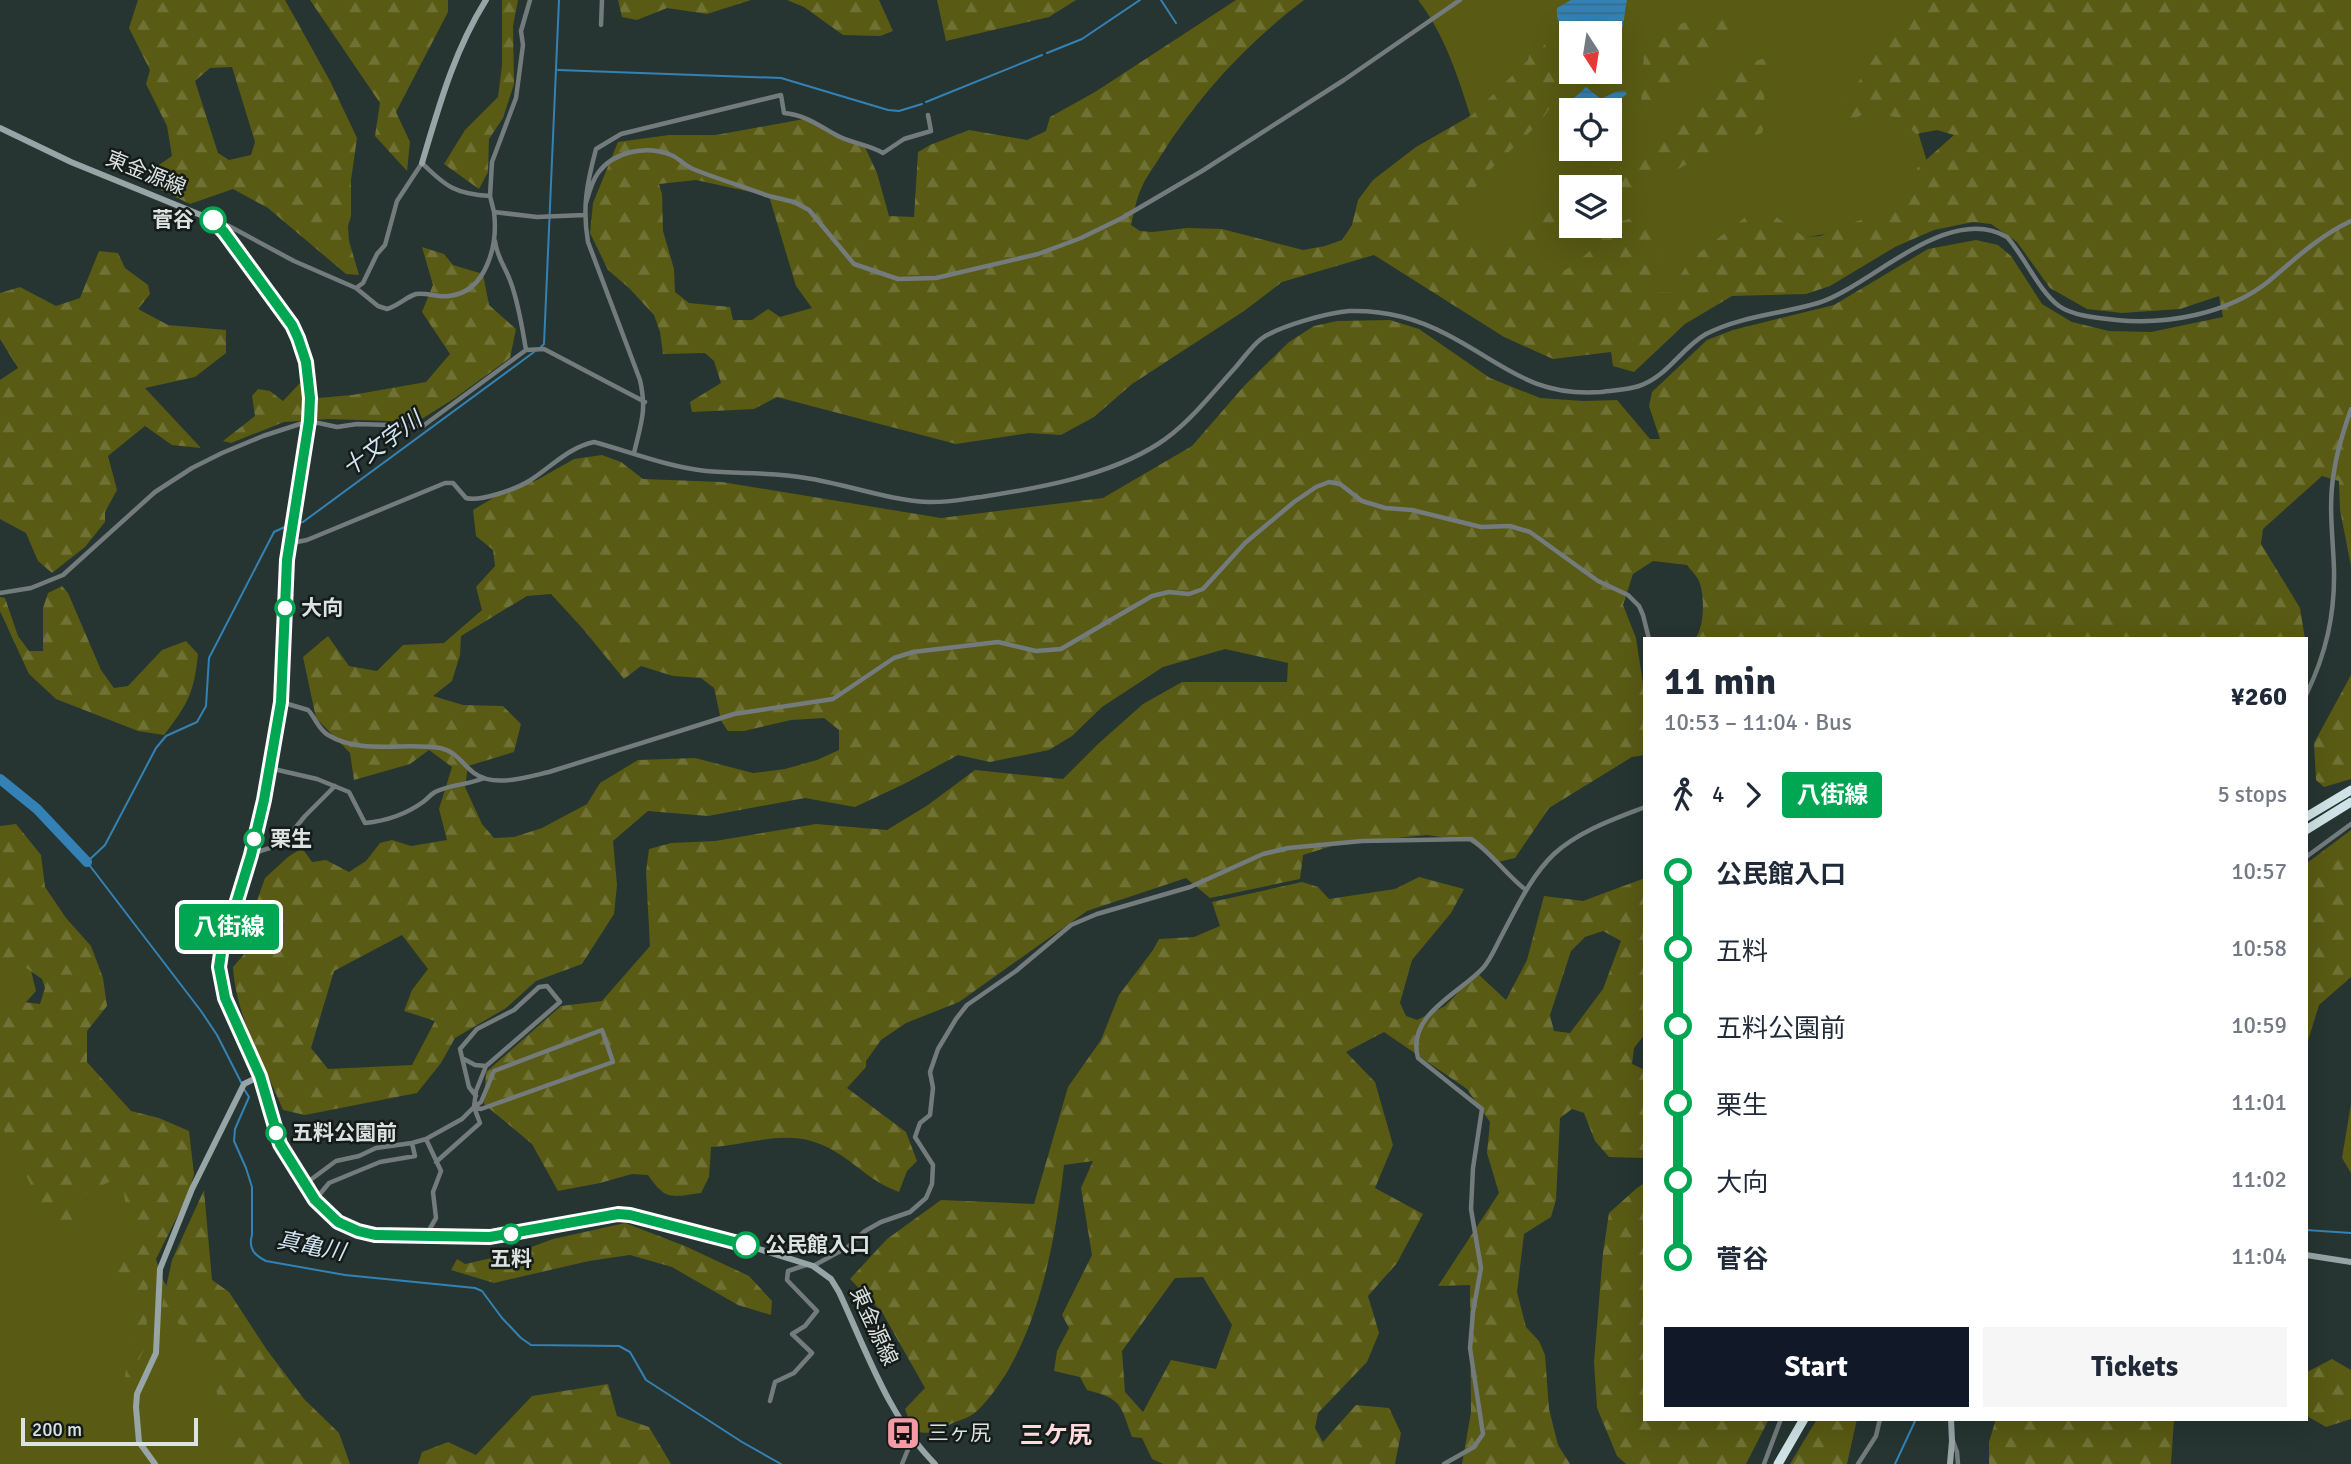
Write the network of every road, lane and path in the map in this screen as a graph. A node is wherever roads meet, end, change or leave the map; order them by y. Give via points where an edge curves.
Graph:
1 (486, 0) edge
2 (530, 0) edge
3 (602, 0) edge
4 (1460, 0) edge
5 (601, 25) dead end
6 (928, 115) dead end
7 (0, 128) edge
8 (422, 163) junction
9 (491, 196) junction
10 (586, 203) junction
11 (494, 212) junction
12 (584, 215) junction
13 (2351, 221) edge
14 (217, 224) junction
15 (494, 237) junction
16 (356, 288) junction
17 (526, 350) junction
18 (645, 402) junction
19 (2351, 409) edge
20 (309, 421) junction
21 (634, 453) junction
22 (290, 541) junction
23 (0, 593) edge
24 (1648, 637) edge
25 (2308, 691) edge
26 (281, 702) junction
27 (269, 768) junction
28 (484, 778) junction
29 (335, 786) junction
30 (2351, 790) edge
31 (2351, 802) edge
32 (1643, 808) edge
33 (2308, 816) edge
34 (2351, 824) edge
35 (2308, 829) edge
36 (251, 855) junction
37 (2308, 856) edge
38 (1526, 890) junction
39 (464, 1059) junction
40 (486, 1066) junction
41 (260, 1076) junction
42 (476, 1096) junction
43 (474, 1107) junction
44 (426, 1139) junction
45 (412, 1143) junction
46 (436, 1162) junction
47 (305, 1184) junction
48 (315, 1200) junction
49 (425, 1237) junction
50 (2308, 1255) edge
51 (2351, 1262) edge
52 (811, 1265) junction
53 (770, 1401) dead end
54 (1781, 1421) edge
55 (1803, 1421) edge
56 (1880, 1421) edge
57 (1951, 1421) edge
58 (913, 1437) junction
59 (1952, 1441) junction
60 (155, 1464) edge
61 (902, 1464) edge
62 (935, 1464) edge
63 (1444, 1464) edge
64 (1764, 1464) edge
65 (1778, 1464) edge
66 (1858, 1464) edge
67 (1950, 1464) edge
68 (1958, 1464) edge

1 - 8 main road via 448,76
2 - 9 street via 521,32 516,98 492,162
3 - 5 street
4 - 10 street via 1202,171 1122,218 1081,238 997,265 917,280 864,268 849,259 809,210 687,167 662,152 638,150 614,159 596,175
6 - 10 street via 931,131 904,139 883,153 797,114 784,113 781,95 621,134 596,149
7 - 14 main road, 東金源線
8 - 9 street via 448,187 467,195
8 - 16 street via 397,201 385,246
9 - 11 street
10 - 12 street
11 - 12 street via 537,217
11 - 15 street
12 - 18 street via 588,242
13 - 21 street via 2316,241 2246,295 2205,312 2150,321 2108,319 2064,309 2050,298 2007,237 1976,229 1954,233 1907,251 1825,300 1717,329 1645,384 1597,392 1536,385 1448,335 1407,318 1345,312 1262,338 1175,431 1139,454 1053,484 954,500 927,502 809,478 704,471
14 - 16 street
14 - 20 main road, 東金源線 via 292,325 306,362
15 - 16 street via 478,281 457,295 417,294 383,309
15 - 17 street via 496,255 517,300
17 - 18 street via 544,349
17 - 20 street via 423,426 338,427
18 - 21 street
19 - 25 street via 2333,472 2331,624 2323,658
20 - 22 main road, 東金源線
20 - 23 street via 192,468 141,503 63,575 31,588
21 - 22 street via 590,442 529,481 482,499 466,498 453,483 445,483 307,540
22 - 26 main road, 東金源線
24 - 28 street via 1639,606 1628,595 1598,581 1530,532 1385,508 1329,482 1294,502 1245,543 1203,589 1152,596 1062,649 1037,651 998,642 913,652 894,658 833,699 734,715 549,772 501,780
26 - 27 main road, 東金源線
26 - 28 street via 308,709 328,735 364,746 449,751
27 - 29 street
27 - 36 main road, 東金源線
28 - 29 street via 434,793 399,816 365,823 349,792
29 - 36 street via 282,844
30 - 33 highway
31 - 35 highway
32 - 38 street via 1568,843
34 - 37 street
36 - 41 main road, 東金源線 via 219,967 229,1012
38 - 52 street via 1471,839 1330,843 1263,854 1190,887 1071,925 967,1005 938,1049 930,1072 932,1109 915,1137 933,1165 926,1198 910,1212 881,1222 848,1247
38 - 63 street via 1488,962 1426,1018 1415,1047 1418,1058 1482,1109 1471,1209 1481,1268 1470,1348 1483,1434 1474,1447
39 - 40 street
39 - 40 street via 460,1049 470,1035 547,986 560,1002
39 - 42 street
40 - 42 street
41 - 47 main road, 東金源線 via 280,1144
41 - 60 main road via 244,1084 159,1269 156,1353 137,1394 136,1407 139,1442
42 - 43 street
43 - 43 street via 481,1102 494,1071 602,1030 613,1062 481,1109
43 - 44 street
43 - 46 street via 480,1123
44 - 45 street
44 - 46 street
45 - 47 street via 336,1161
45 - 48 street via 415,1156 380,1162 329,1183
46 - 49 street via 441,1171 433,1192 436,1218
47 - 48 main road, 東金源線
48 - 49 main road, 東金源線 via 338,1222 358,1231
49 - 52 main road, 東金源線 via 490,1237 618,1214
50 - 51 main road
52 - 53 street via 788,1271 787,1280 817,1311 792,1334 812,1353 794,1373 775,1382
52 - 58 main road, 東金源線 via 831,1279 839,1292 892,1406
54 - 64 street
55 - 65 highway
56 - 66 street via 1876,1436
57 - 59 main road
58 - 61 street
58 - 62 main road, 東金源線
59 - 67 main road
59 - 68 street

